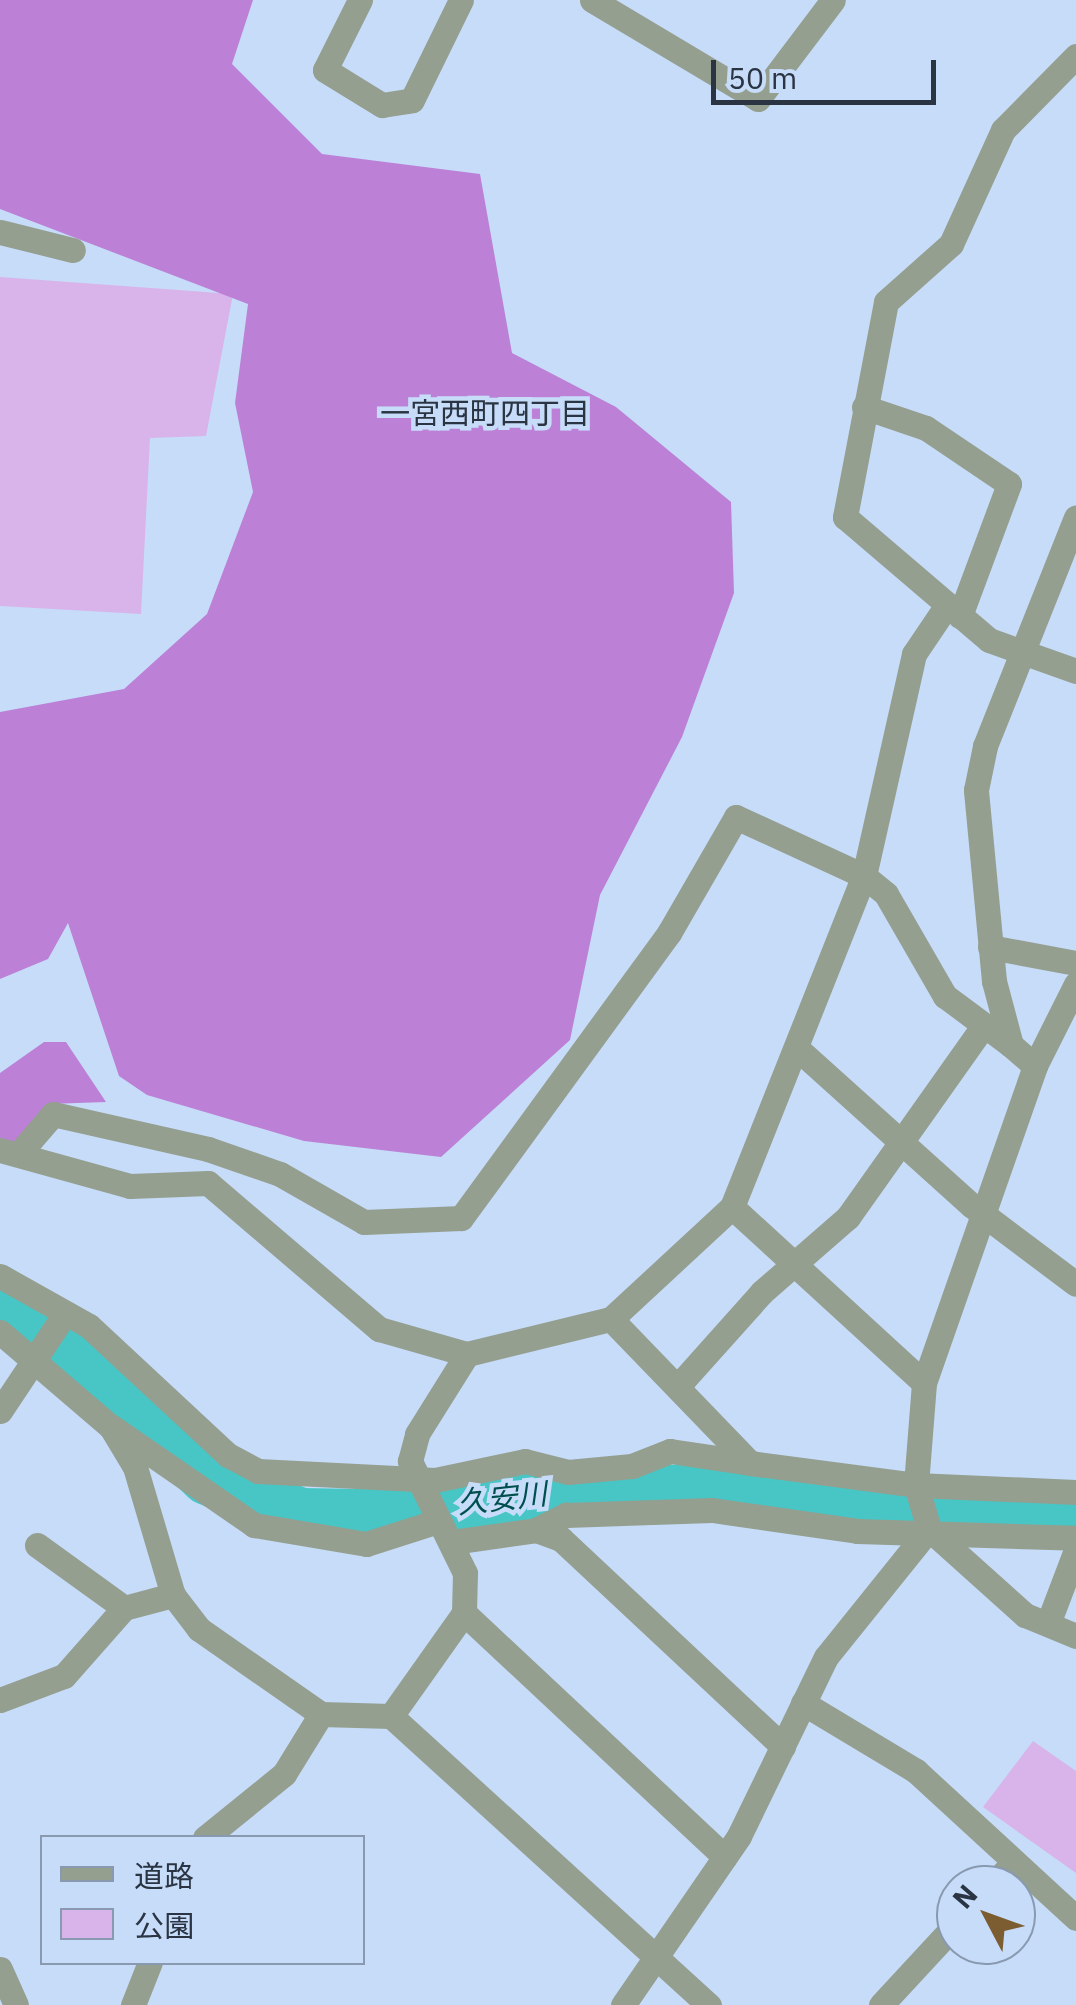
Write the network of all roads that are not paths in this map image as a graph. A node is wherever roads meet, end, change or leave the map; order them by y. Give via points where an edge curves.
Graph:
1 (360, 0) edge
2 (460, 0) edge
3 (592, 0) edge
4 (834, 0) edge
5 (1076, 56) edge
6 (0, 232) edge
7 (72, 250) dead end
8 (864, 407) junction
9 (1076, 517) edge
10 (954, 611) junction
11 (1025, 657) junction
12 (1076, 670) edge
13 (864, 876) junction
14 (990, 947) junction
15 (1076, 963) edge
16 (1076, 984) edge
17 (982, 1028) junction
18 (1011, 1045) junction
19 (800, 1051) junction
20 (1035, 1066) junction
21 (903, 1146) junction
22 (11, 1150) edge
23 (732, 1208) junction
24 (988, 1218) junction
25 (794, 1264) junction
26 (0, 1276) edge
27 (1076, 1284) edge
28 (64, 1315) junction
29 (611, 1318) junction
30 (0, 1332) edge
31 (467, 1354) junction
32 (35, 1356) junction
33 (924, 1383) junction
34 (678, 1386) junction
35 (0, 1411) edge
36 (111, 1427) junction
37 (750, 1463) junction
38 (417, 1482) junction
39 (916, 1485) junction
40 (1076, 1492) edge
41 (435, 1522) junction
42 (929, 1529) junction
43 (536, 1530) junction
44 (1076, 1538) edge
45 (452, 1542) junction
46 (37, 1545) dead end
47 (1076, 1550) edge
48 (173, 1594) junction
49 (124, 1608) junction
50 (464, 1613) junction
51 (1048, 1621) junction
52 (1076, 1636) edge
53 (0, 1700) edge
54 (803, 1704) junction
55 (321, 1714) junction
56 (391, 1716) junction
57 (782, 1747) junction
58 (208, 1835) edge
59 (725, 1857) junction
60 (1014, 1862) junction
61 (1011, 1865) edge
62 (1076, 1918) edge
63 (936, 1946) edge
64 (658, 1957) junction
65 (149, 1965) edge
66 (0, 1969) edge
67 (16, 2005) edge
68 (132, 2005) edge
69 (623, 2005) edge
70 (709, 2005) edge
71 (881, 2005) edge

1 - 2 street via 325,70 382,105 412,100
3 - 4 street via 758,99
5 - 8 street via 1003,130 951,244 886,302
6 - 7 street
8 - 10 street via 845,518
8 - 10 street via 926,428 1009,484
9 - 11 street
10 - 11 street
10 - 13 street via 914,654
11 - 12 street
11 - 14 street via 985,746 976,790
13 - 17 street via 886,894 945,996
13 - 19 street
13 - 22 street via 736,817 648,964 461,1218 364,1222 280,1174 208,1149 54,1114
14 - 15 street
14 - 18 street
16 - 20 street
17 - 18 street
17 - 21 street
18 - 20 street
19 - 21 street
19 - 23 street
20 - 24 street
21 - 24 street
21 - 25 street via 865,1183 848,1217
22 - 31 street via 130,1186 208,1183 379,1329 446,1341
23 - 25 street
23 - 29 street
24 - 27 street
24 - 33 street
25 - 33 street
25 - 34 street
26 - 28 street
28 - 32 street
28 - 38 street via 89,1326 228,1455 258,1471
29 - 31 street
29 - 34 street
30 - 32 street
31 - 38 street via 412,1446
32 - 35 street
32 - 36 street
33 - 39 street
34 - 37 street
36 - 41 street via 254,1525 366,1544
36 - 48 street via 134,1467
37 - 38 street via 670,1452 632,1466 568,1472 526,1461
37 - 39 street
38 - 41 street
39 - 40 street
39 - 42 street
41 - 45 street
42 - 43 street via 857,1532 712,1510 566,1515
42 - 44 street
42 - 51 street via 1025,1615
42 - 54 street via 826,1657
43 - 45 street
43 - 57 street via 561,1539
45 - 50 street via 465,1573
46 - 49 street
47 - 51 street
48 - 49 street
48 - 55 street via 230,1657
49 - 53 street via 64,1676
50 - 56 street
50 - 59 street
51 - 52 street
54 - 57 street
54 - 60 street via 916,1771
55 - 56 street
55 - 58 street via 284,1774
56 - 64 street
57 - 59 street
59 - 64 street
60 - 61 street
60 - 62 street
63 - 71 street
64 - 69 street
64 - 70 street
65 - 68 street
66 - 67 street

